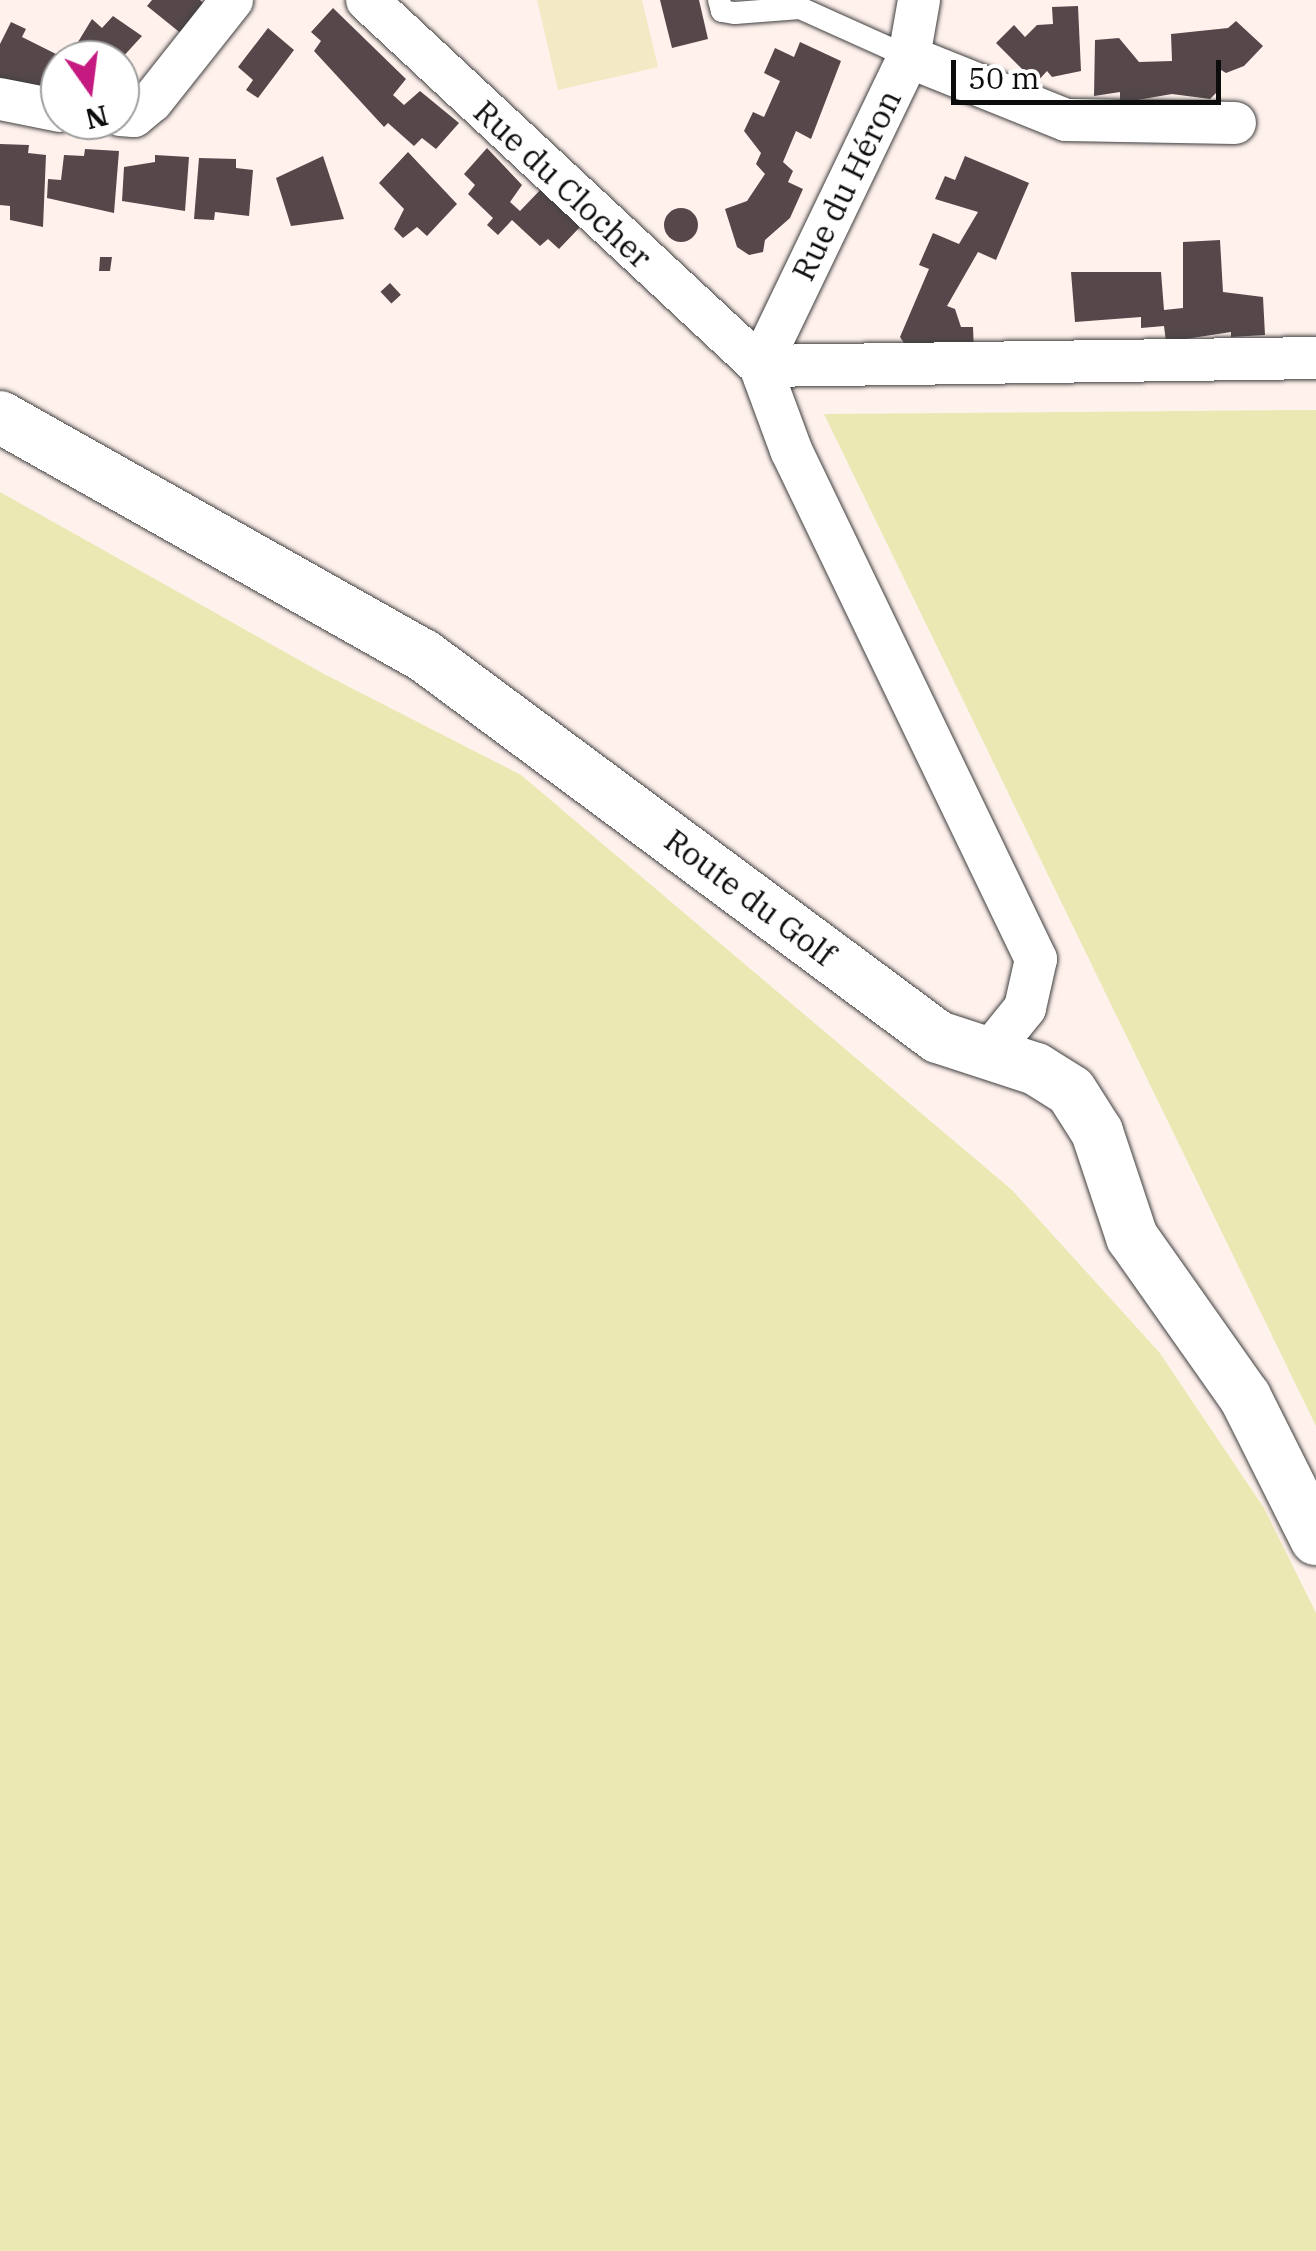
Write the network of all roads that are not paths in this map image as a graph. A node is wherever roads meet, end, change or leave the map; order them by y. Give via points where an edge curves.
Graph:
1 (232, 0) edge
2 (367, 0) edge
3 (719, 0) edge
4 (919, 0) edge
5 (909, 57) junction
6 (0, 98) edge
7 (40, 107) edge
8 (140, 111) edge
9 (1235, 123) dead end
10 (1316, 358) edge
11 (760, 366) junction
12 (0, 417) edge
13 (987, 1055) junction
14 (1316, 1539) edge

1 - 8 street
2 - 11 street, Rue du Clocher
3 - 5 lane via 722,11 735,13 800,8
4 - 5 street, Rue du Héron
5 - 9 street via 1066,120
5 - 11 street, Rue du Héron
6 - 7 street
10 - 11 street
11 - 13 street via 790,450 1036,959 1025,1008
12 - 13 street, Route du Golf via 423,655 938,1037
13 - 14 street, Route du Golf via 1036,1069 1071,1092 1097,1132 1132,1236 1245,1397

